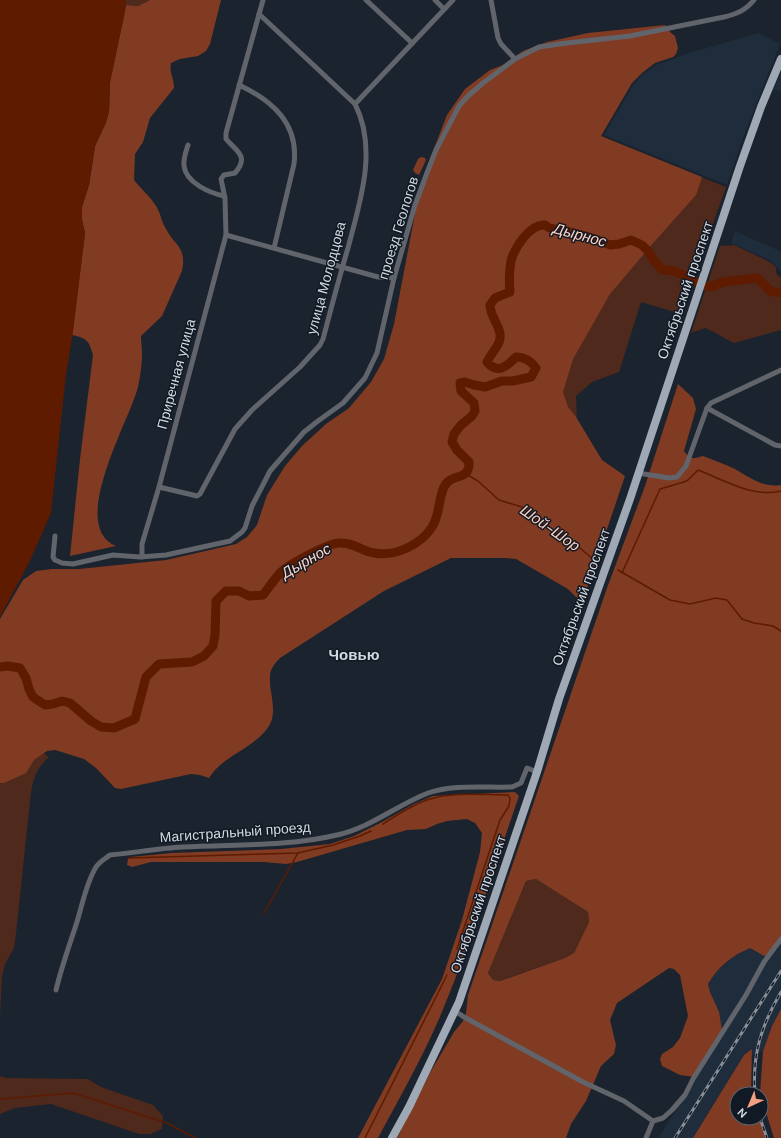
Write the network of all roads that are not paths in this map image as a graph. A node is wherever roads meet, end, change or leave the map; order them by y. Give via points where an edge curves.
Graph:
1 (263, 0) edge
2 (366, 0) edge
3 (434, 0) edge
4 (453, 0) edge
5 (491, 0) edge
6 (754, 0) edge
7 (444, 9) junction
8 (259, 14) junction
9 (412, 43) junction
10 (515, 59) junction
11 (781, 59) edge
12 (239, 85) junction
13 (355, 104) junction
14 (188, 145) dead end
15 (224, 196) junction
16 (226, 235) junction
17 (274, 248) junction
18 (342, 267) junction
19 (394, 278) junction
20 (781, 370) edge
21 (707, 408) junction
22 (781, 446) edge
23 (638, 473) junction
24 (158, 487) junction
25 (55, 536) dead end
26 (142, 557) junction
27 (537, 772) junction
28 (781, 939) edge
29 (56, 990) dead end
30 (455, 1011) junction
31 (653, 1121) junction
32 (392, 1138) edge
33 (646, 1138) edge

1 - 8 street, Приречная улица
2 - 9 street
3 - 7 street
4 - 7 street
5 - 10 street via 498,38
6 - 10 street, проезд Геологов via 750,6 738,13 724,17 630,36 548,45 531,50
7 - 9 street
8 - 12 street, Приречная улица
8 - 13 street
9 - 13 street
10 - 19 street, проезд Геологов via 468,96 450,120 415,205
11 - 23 main road, Октябрьский проспект via 761,108
12 - 15 street, Приречная улица via 226,139 242,158 235,173 224,175 221,179
12 - 17 street via 265,98 275,107 289,128 294,142 296,155
13 - 18 street, улица Молодцова via 365,133 365,175
14 - 15 street via 185,171 204,189
15 - 16 street, Приречная улица
16 - 17 street
16 - 24 street, Приречная улица
17 - 18 street
18 - 19 street via 378,277
18 - 24 street, улица Молодцова via 320,345 235,429 200,494 197,496
19 - 26 street, проезд Геологов via 377,353 365,378 343,403 304,432 273,467 252,506 242,532 230,541 166,555
20 - 21 street via 711,403
21 - 22 street
21 - 23 street via 686,466 677,476 669,478
23 - 27 main road, Октябрьский проспект via 559,699
24 - 26 street, Приречная улица via 142,544
25 - 26 street, проезд Геологов via 53,557 62,563 78,564 113,555
27 - 29 street, Магистральный проезд via 527,768 521,783 512,788 450,788 430,792 354,830 338,835 280,844 182,847 110,855 97,866 89,883
27 - 30 main road, Октябрьский проспект
28 - 31 street via 764,962 685,1095 663,1118
30 - 31 street via 583,1082 624,1101
30 - 32 main road, Октябрьский проспект
31 - 33 street

